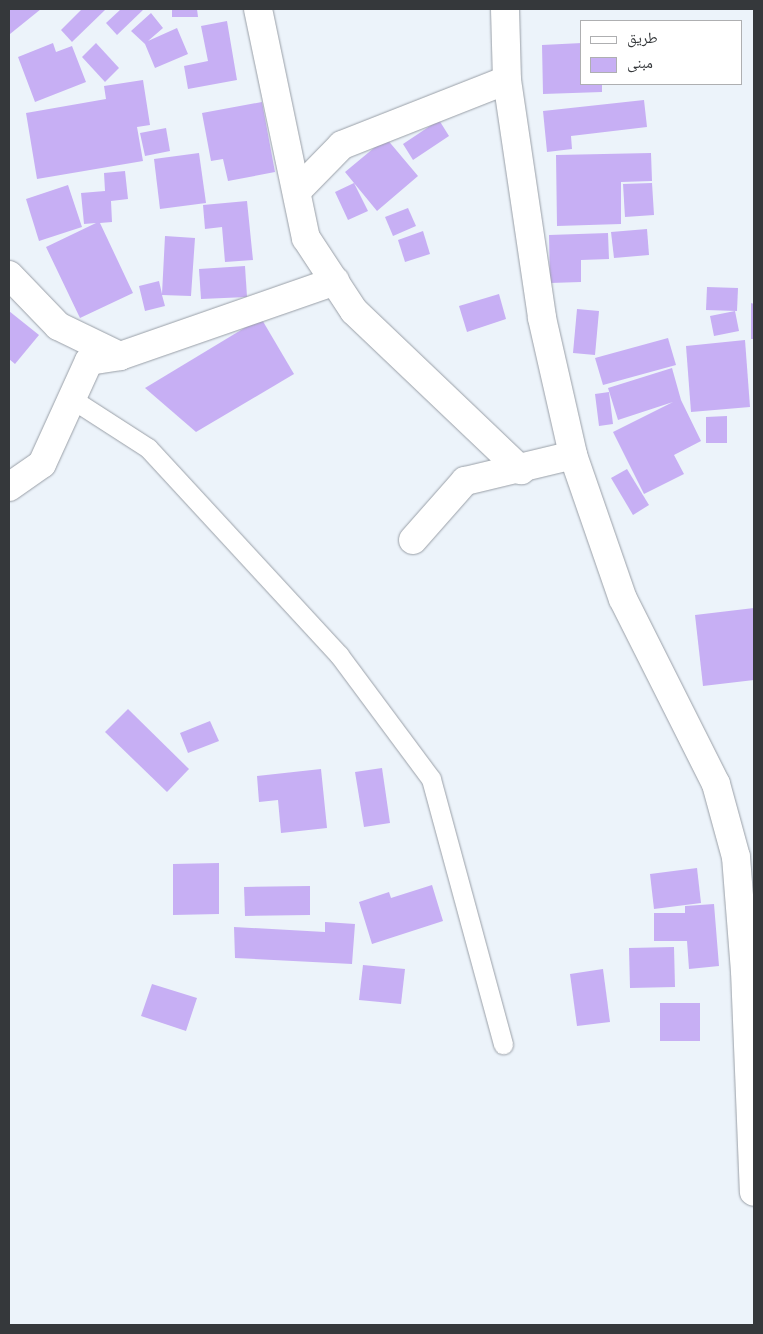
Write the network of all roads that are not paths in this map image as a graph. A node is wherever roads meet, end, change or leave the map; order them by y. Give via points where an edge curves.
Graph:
1 (258, 9) edge
2 (504, 9) edge
3 (507, 80) junction
4 (297, 191) junction
5 (9, 275) edge
6 (335, 281) junction
7 (120, 356) junction
8 (72, 399) junction
9 (573, 455) junction
10 (521, 470) junction
11 (9, 487) edge
12 (413, 540) dead end
13 (502, 1044) dead end
14 (754, 1192) edge

1 - 4 street
2 - 3 street
3 - 4 street via 342,145
3 - 9 street via 542,318
4 - 6 street via 306,238
5 - 7 street via 58,326
6 - 7 street
6 - 10 street via 354,311
7 - 8 street via 89,361
8 - 11 street via 42,464
8 - 13 lane via 148,448 339,655 431,779
9 - 10 street
9 - 14 street via 623,599 716,784 736,857 745,971
10 - 12 street via 465,481

